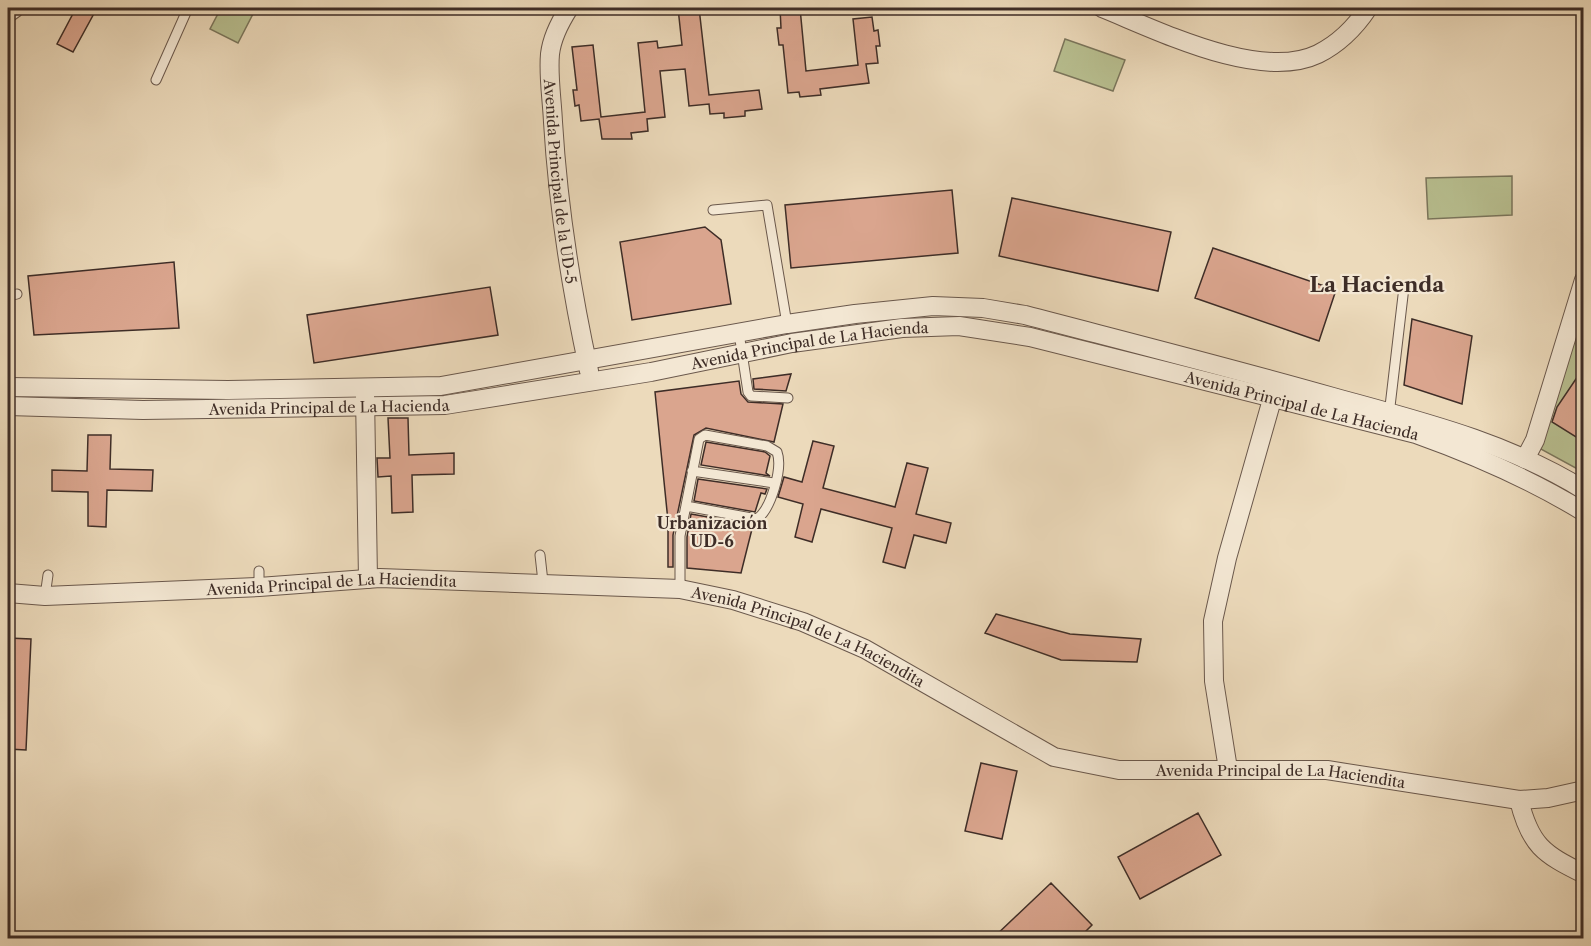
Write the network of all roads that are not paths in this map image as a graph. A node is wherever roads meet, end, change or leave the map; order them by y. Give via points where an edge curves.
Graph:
1 (15, 8) edge
2 (188, 8) edge
3 (569, 8) edge
4 (1102, 8) edge
5 (1368, 8) edge
6 (8, 13) edge
7 (156, 80) dead end
8 (713, 210) dead end
9 (1584, 280) edge
10 (1404, 287) dead end
11 (787, 324) junction
12 (739, 333) junction
13 (792, 344) junction
14 (742, 352) junction
15 (586, 360) junction
16 (591, 381) junction
17 (8, 387) edge
18 (365, 388) junction
19 (309, 389) junction
20 (1275, 390) junction
21 (788, 398) dead end
22 (8, 406) edge
23 (365, 406) junction
24 (311, 408) junction
25 (1389, 419) junction
26 (1525, 459) junction
27 (692, 471) junction
28 (774, 483) junction
29 (1584, 490) edge
30 (686, 506) junction
31 (1584, 512) edge
32 (540, 555) dead end
33 (48, 575) dead end
34 (368, 579) junction
35 (543, 582) junction
36 (680, 589) junction
37 (8, 593) edge
38 (45, 596) junction
39 (1228, 769) junction
40 (1584, 790) edge
41 (1519, 800) junction
42 (1584, 874) edge

1 - 6 street
2 - 7 lane
3 - 15 street, Avenida Principal de la UD-5 via 558,25 550,51 549,74 557,171
4 - 5 street via 1190,44 1243,59 1285,61 1317,54 1341,38
8 - 11 lane via 767,205
9 - 26 street via 1535,440
10 - 25 lane
11 - 12 street, Avenida Principal de La Hacienda
11 - 13 street
11 - 20 street, Avenida Principal de La Hacienda via 933,306 983,308 1025,315
12 - 14 lane
12 - 15 street, Avenida Principal de La Hacienda
13 - 14 street, Avenida Principal de La Hacienda
13 - 20 street, Avenida Principal de La Hacienda via 902,328 977,328
14 - 16 street, Avenida Principal de La Hacienda
14 - 21 lane via 751,396
15 - 16 street, Avenida Principal de la UD-5
15 - 18 street, Avenida Principal de La Hacienda via 473,382
16 - 23 street, Avenida Principal de La Hacienda via 445,405
17 - 19 street, Avenida Principal de La Hacienda
18 - 19 street, Avenida Principal de La Hacienda
18 - 23 street
19 - 24 lane
20 - 25 street, Avenida Principal de La Hacienda
20 - 39 street via 1227,558 1214,621 1214,681
22 - 24 street, Avenida Principal de La Hacienda via 143,410
23 - 24 street, Avenida Principal de La Hacienda
23 - 34 street
25 - 26 street, Avenida Principal de La Hacienda via 1467,435
25 - 31 street, Avenida Principal de La Hacienda via 1538,484
26 - 29 street, Avenida Principal de La Hacienda
27 - 28 lane
27 - 28 lane via 696,444 705,435 772,448 779,464
27 - 30 lane
28 - 30 lane via 767,508 757,519
30 - 36 lane via 680,536
32 - 35 lane
33 - 38 lane
34 - 35 street, Avenida Principal de La Haciendita
34 - 38 street, Avenida Principal de La Haciendita via 259,579
35 - 36 street, Avenida Principal de La Haciendita
36 - 39 street, Avenida Principal de La Haciendita via 733,600 803,622 865,649 1053,763 1167,772
37 - 38 street, Avenida Principal de La Haciendita
39 - 41 street, Avenida Principal de La Haciendita via 1326,770
40 - 41 street, Avenida Principal de La Haciendita
41 - 42 street via 1526,828 1540,847 1558,862

